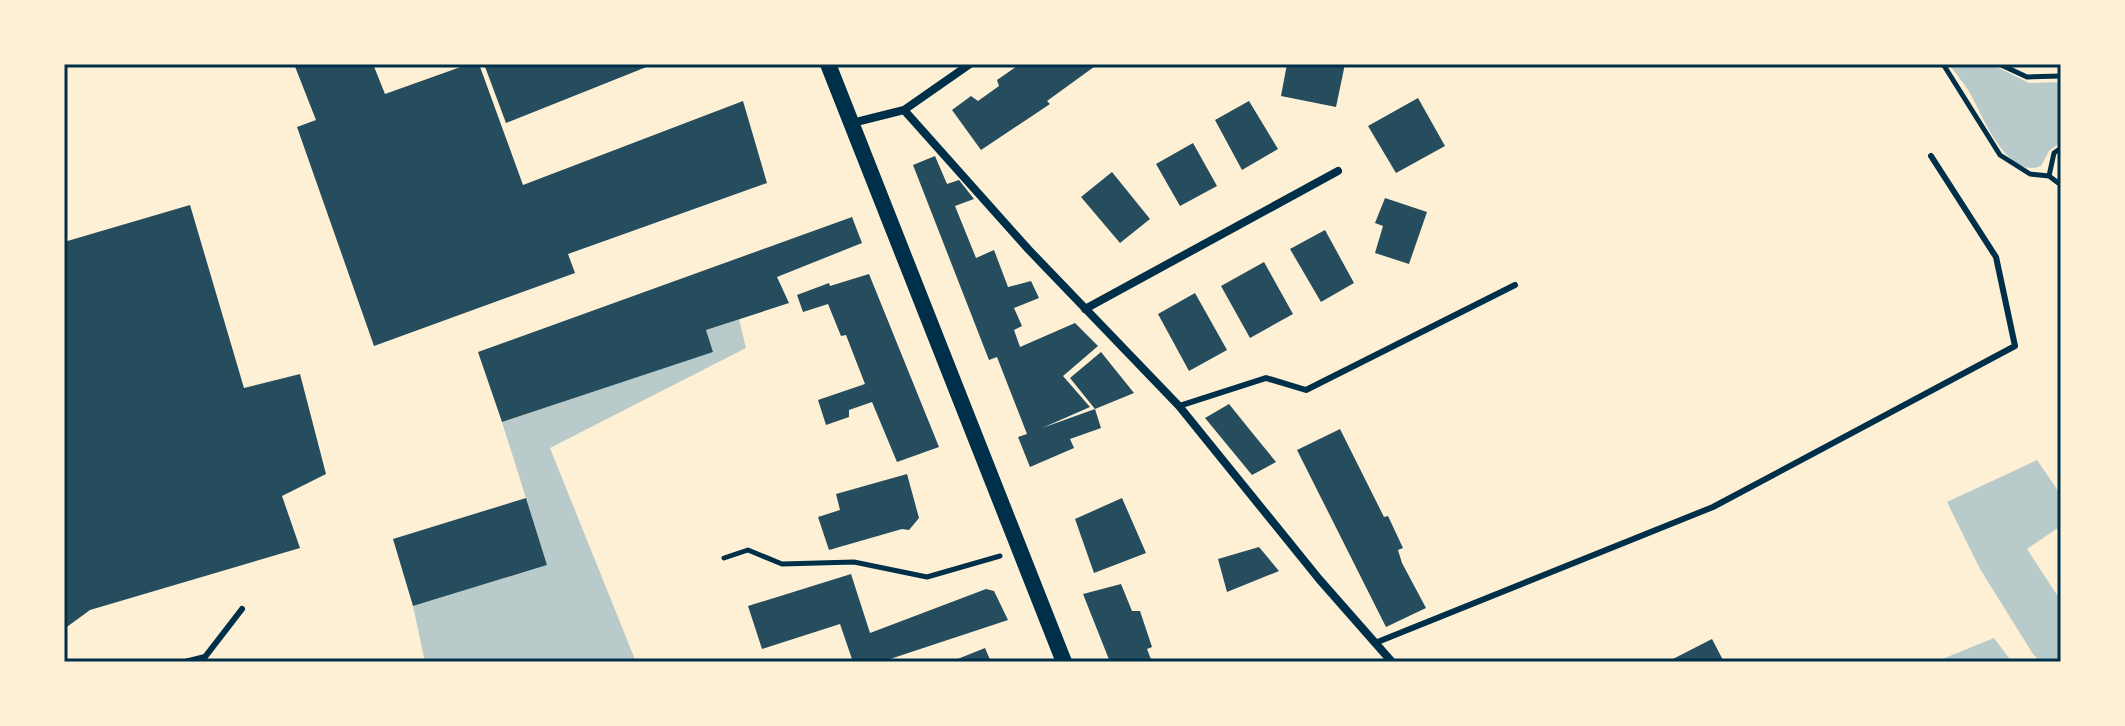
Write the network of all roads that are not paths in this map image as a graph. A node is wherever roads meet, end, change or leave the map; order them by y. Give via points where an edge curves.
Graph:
1 (828, 64) edge
2 (970, 64) edge
3 (904, 110) junction
4 (851, 123) junction
5 (1931, 156) dead end
6 (1338, 171) dead end
7 (1515, 285) dead end
8 (1085, 309) junction
9 (1179, 406) junction
10 (242, 609) dead end
11 (1375, 643) junction
12 (205, 657) junction
13 (185, 662) edge
14 (215, 662) edge
15 (1064, 662) edge
16 (1392, 662) edge

1 - 4 main road
2 - 3 street
3 - 4 street
3 - 8 street
4 - 15 main road
5 - 11 lane via 1996,257 2015,346 1713,507
6 - 8 street
7 - 9 lane via 1306,390 1266,378
8 - 9 street
9 - 11 street
10 - 12 lane
11 - 16 street
12 - 13 lane
12 - 14 lane

